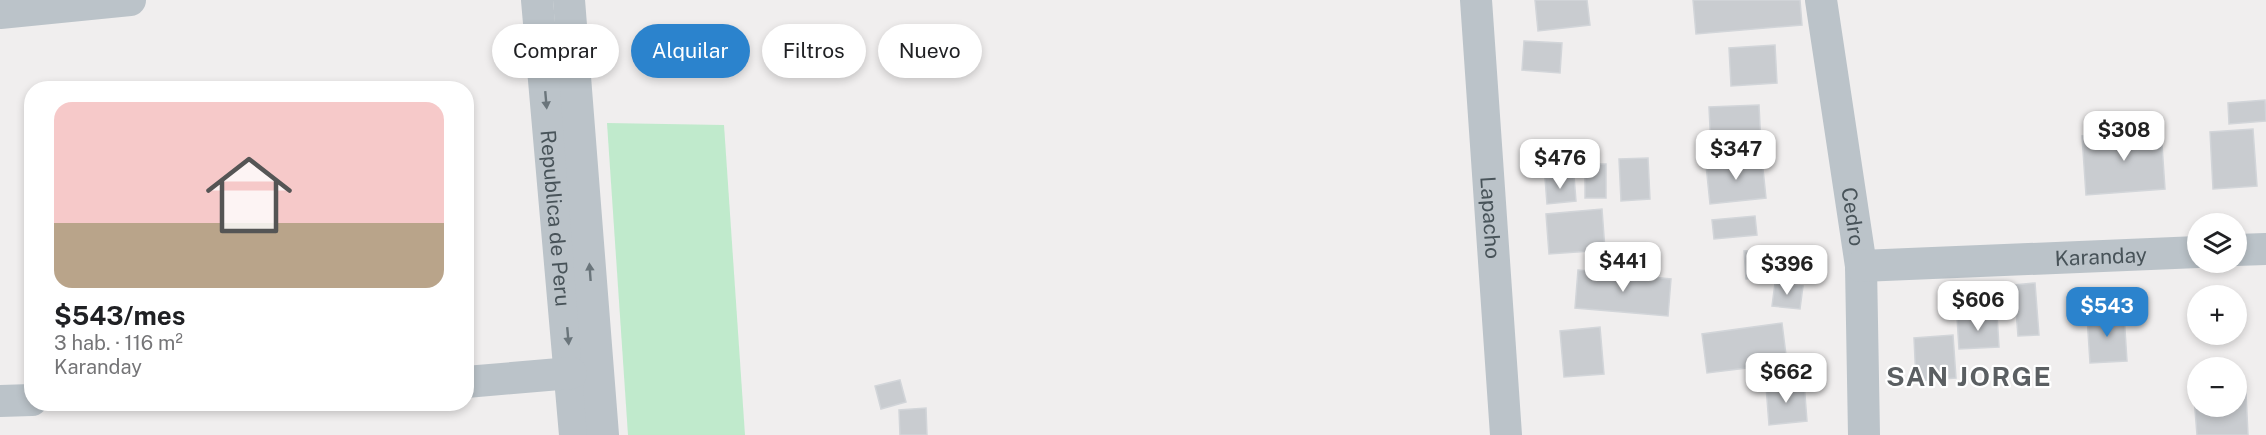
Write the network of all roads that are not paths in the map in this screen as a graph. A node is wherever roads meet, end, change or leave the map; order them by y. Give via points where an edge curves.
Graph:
1 (130, 0) edge
2 (537, 0) edge
3 (569, 0) edge
4 (1476, 0) edge
5 (1821, 0) edge
6 (0, 13) edge
7 (2266, 249) edge
8 (2247, 250) edge
9 (2187, 252) edge
10 (1861, 266) junction
11 (571, 373) junction
12 (474, 381) edge
13 (24, 400) edge
14 (0, 401) edge
15 (575, 435) edge
16 (603, 435) edge
17 (1506, 435) edge
18 (1864, 435) edge

1 - 6 street
2 -> 11 street, Republica de Peru
16 -> 3 street, Republica de Peru
4 - 17 street, Lapacho
5 - 10 street, Cedro
7 - 8 street
9 - 10 street, Karanday
10 - 18 street, Cedro
11 - 12 street
11 - 15 street, Republica de Peru
13 - 14 street

